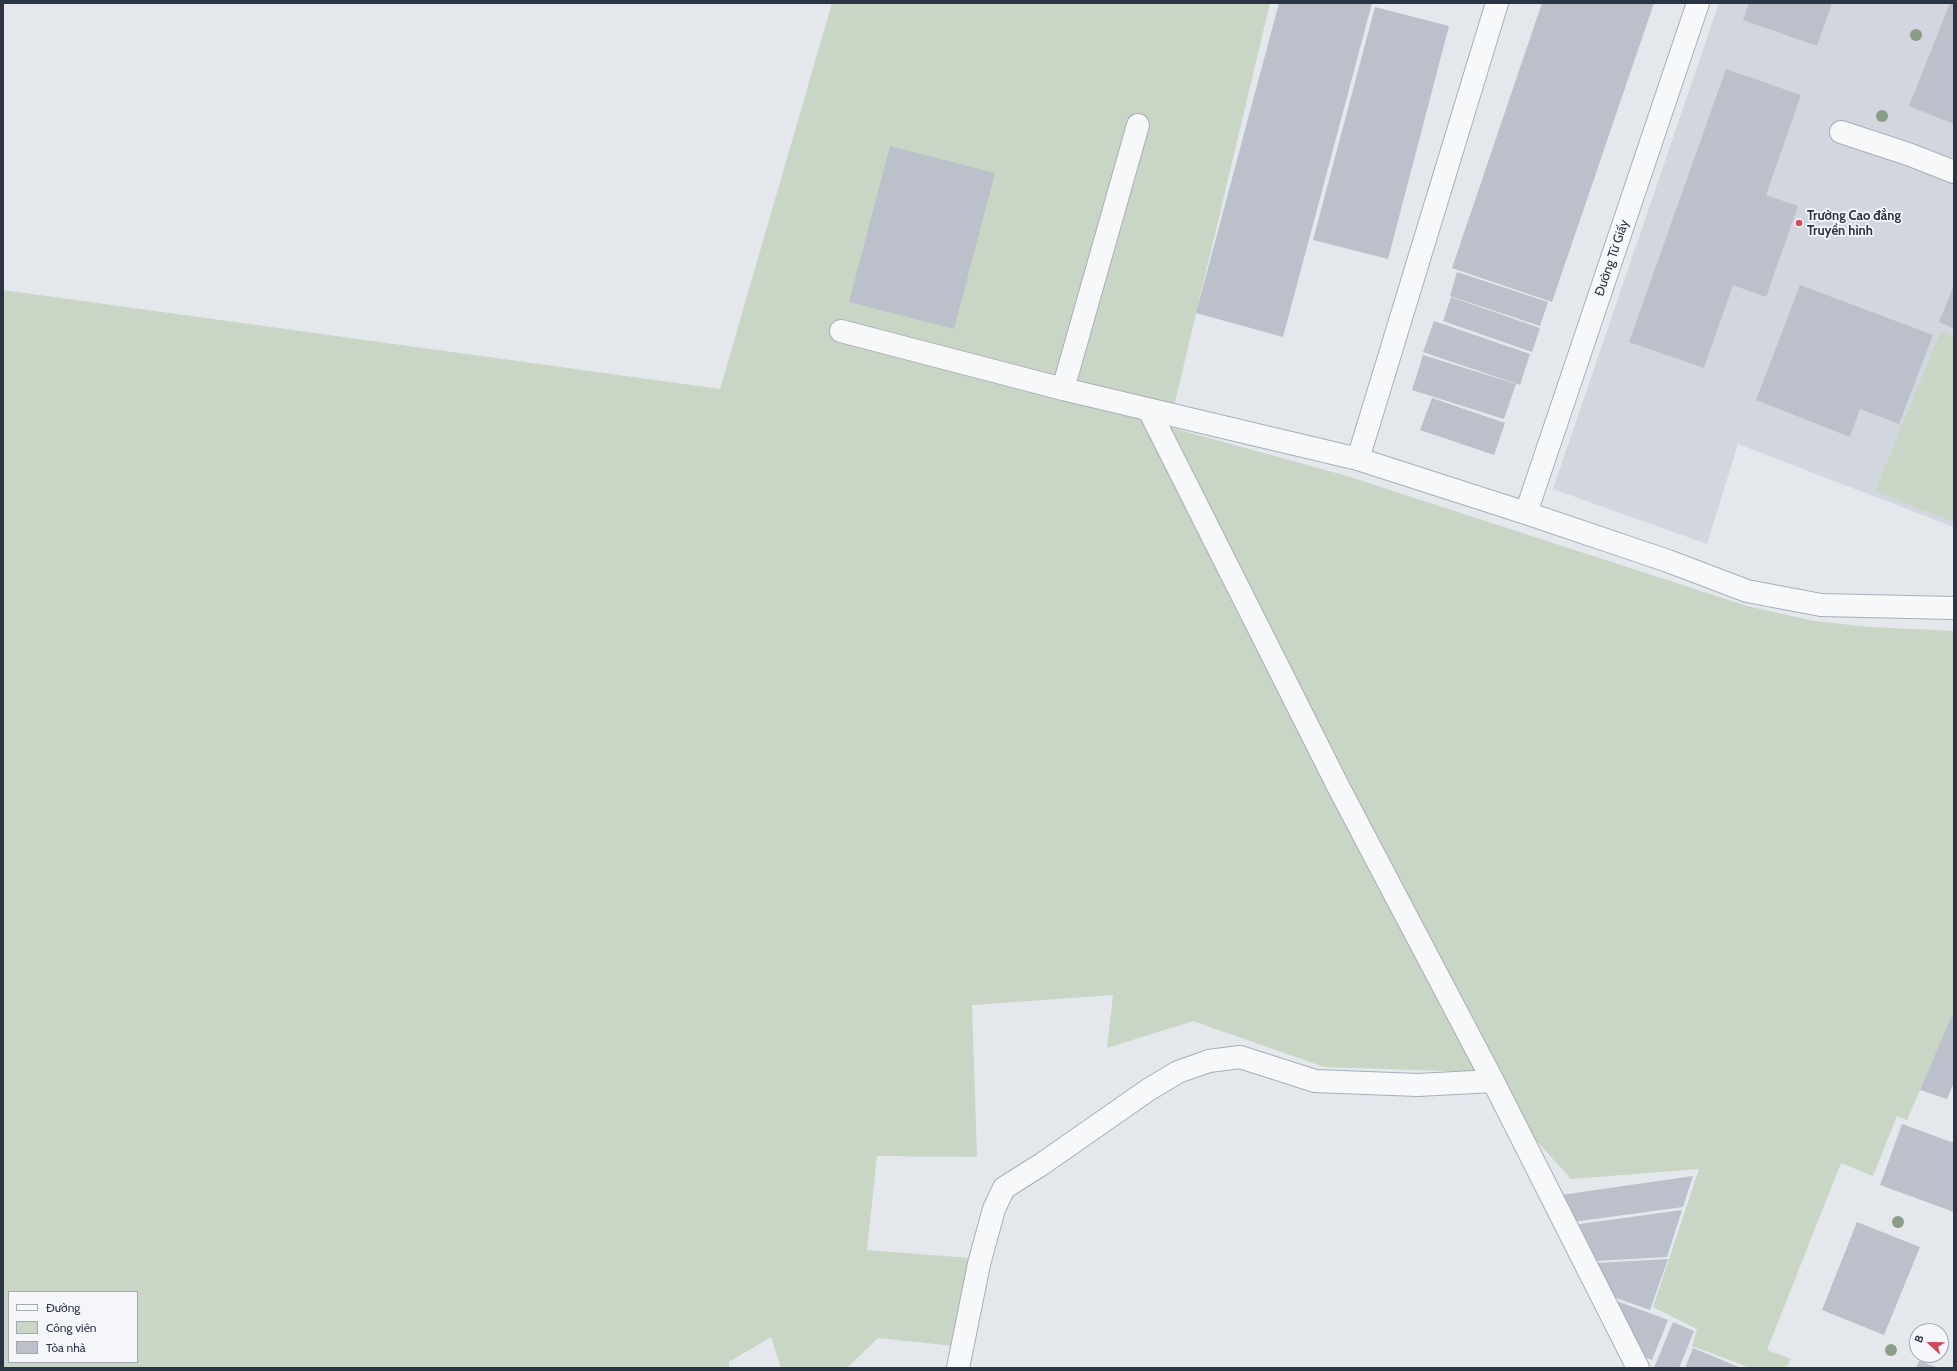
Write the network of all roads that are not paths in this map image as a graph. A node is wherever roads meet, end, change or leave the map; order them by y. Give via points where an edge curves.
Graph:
1 (1497, 3) edge
2 (1698, 3) edge
3 (1138, 125) dead end
4 (1841, 132) dead end
5 (1954, 172) edge
6 (841, 331) dead end
7 (1063, 389) junction
8 (1149, 410) junction
9 (1358, 459) junction
10 (1526, 513) junction
11 (1954, 608) edge
12 (1493, 1081) junction
13 (958, 1368) edge
14 (1638, 1368) edge

1 - 9 street
2 - 10 street, Đường Từ Giấy
3 - 7 street
4 - 5 street
6 - 7 street
7 - 8 street
8 - 9 street
8 - 12 street via 1340,790
9 - 10 street
10 - 11 street via 1747,591 1821,605
12 - 13 street via 1418,1085 1316,1081 1240,1058 1209,1061 1178,1072 1004,1188 994,1209 979,1264
12 - 14 street

